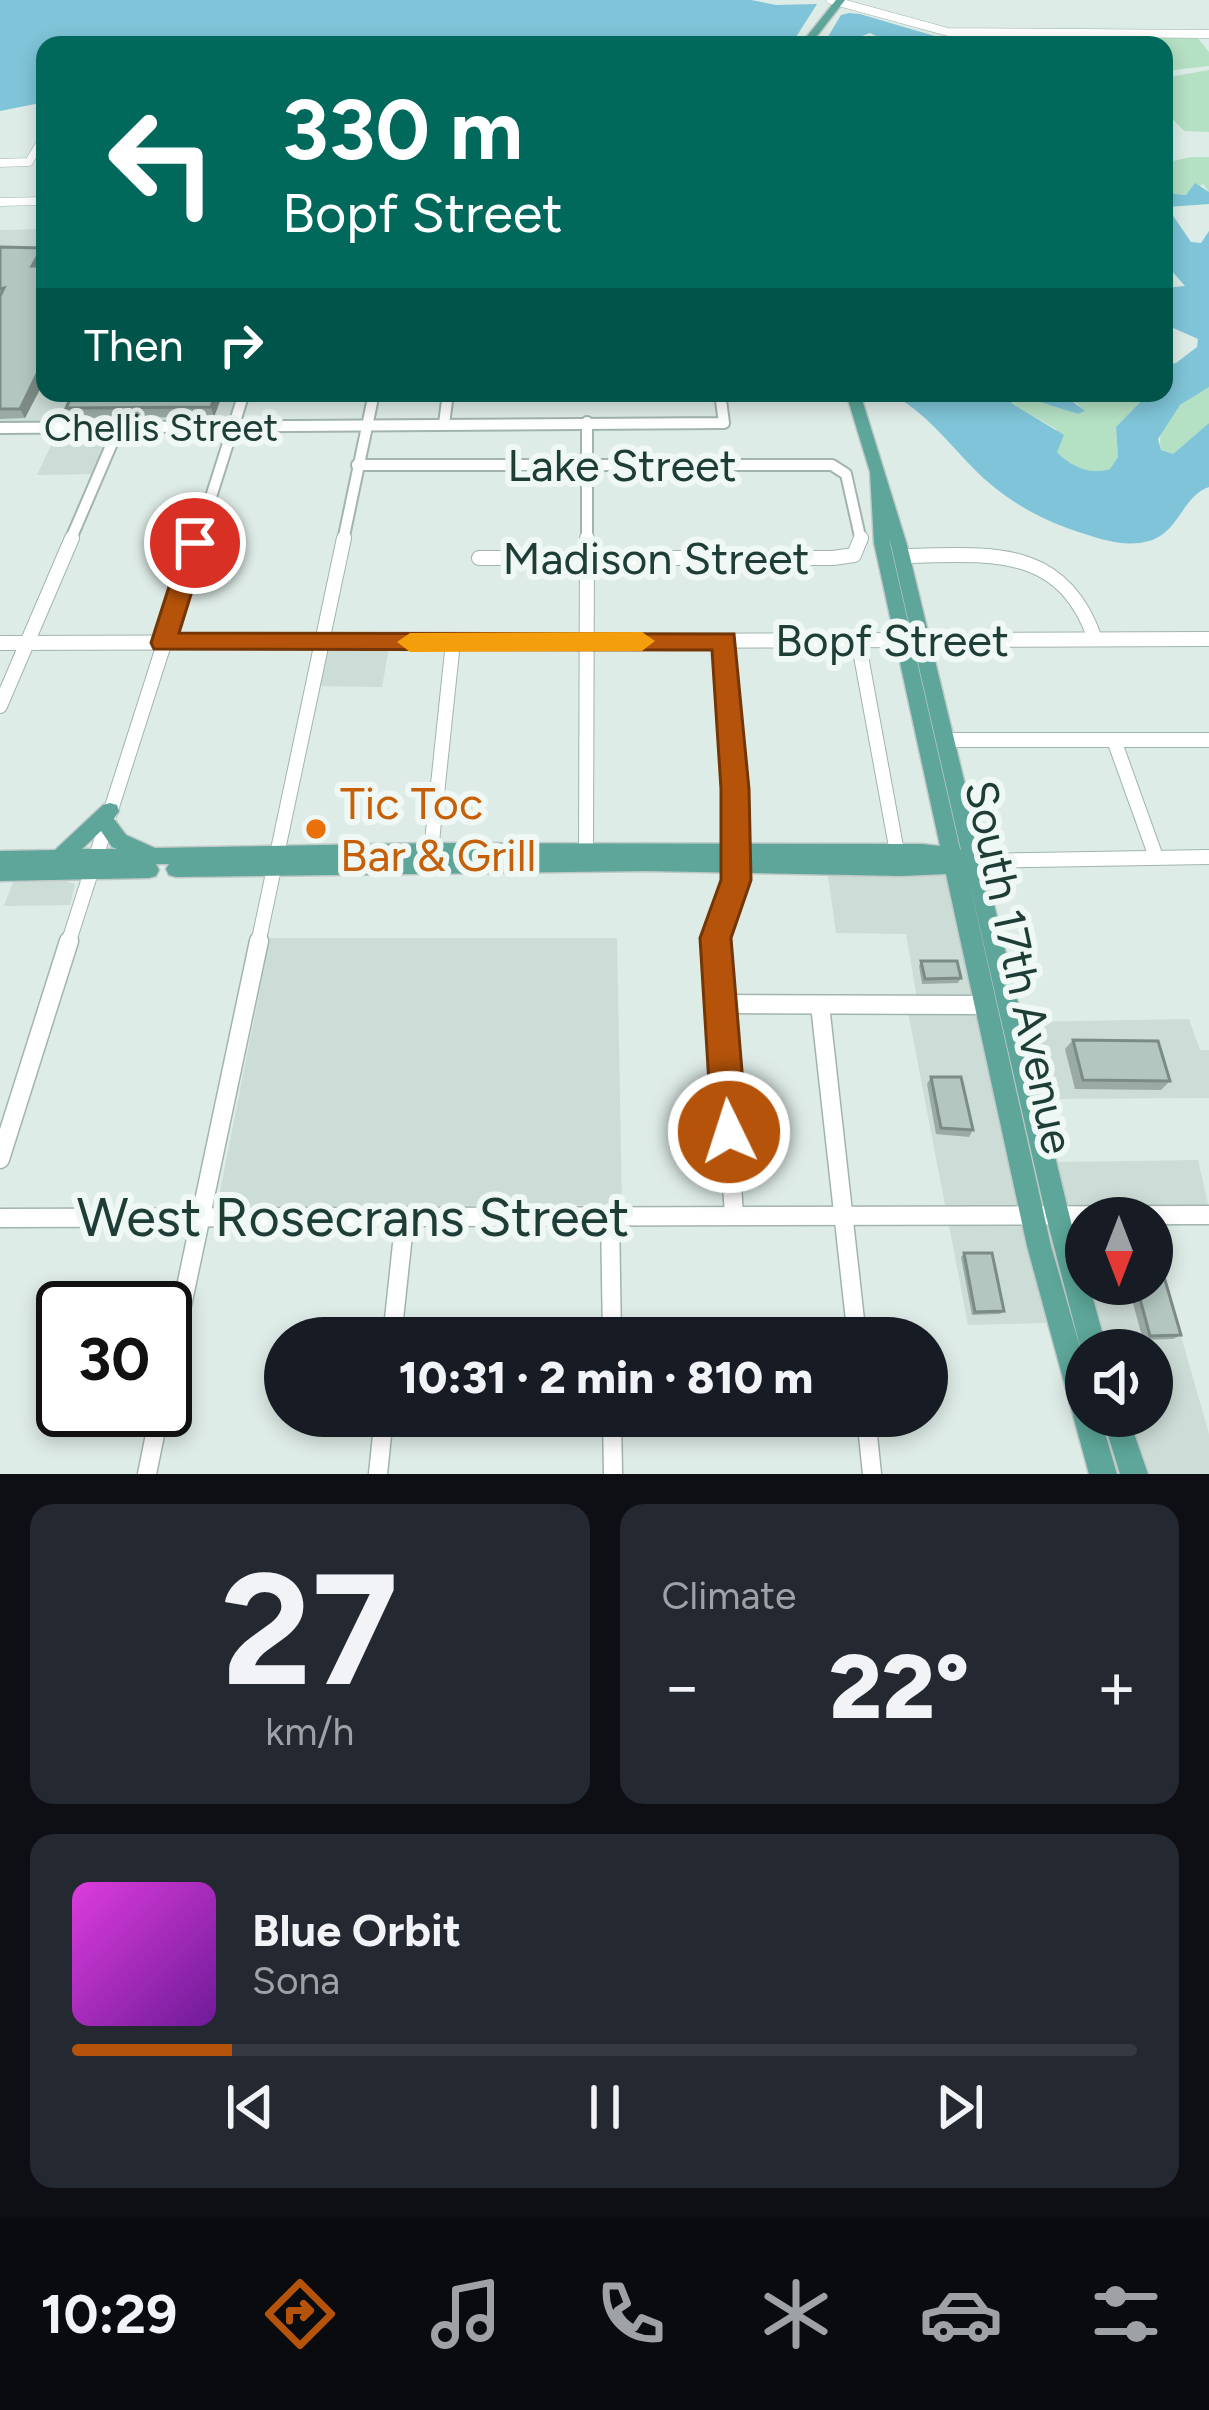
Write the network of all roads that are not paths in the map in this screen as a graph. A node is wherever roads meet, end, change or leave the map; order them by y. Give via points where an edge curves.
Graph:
1 (836, 1) edge
2 (869, 4) edge
3 (1209, 34) edge
4 (811, 36) edge
5 (36, 150) edge
6 (0, 163) edge
7 (36, 202) edge
8 (1, 204) edge
9 (241, 402) edge
10 (372, 402) edge
11 (447, 402) edge
12 (721, 402) edge
13 (856, 402) edge
14 (587, 422) junction
15 (444, 424) junction
16 (366, 426) junction
17 (233, 427) junction
18 (0, 428) edge
19 (119, 428) junction
20 (357, 465) junction
21 (586, 465) junction
22 (876, 474) junction
23 (854, 510) joint
24 (902, 556) junction
25 (479, 558) dead end
26 (587, 558) junction
27 (1209, 639) edge
28 (858, 640) junction
29 (912, 640) junction
30 (1095, 640) junction
31 (724, 641) junction
32 (319, 642) junction
33 (453, 642) junction
34 (588, 642) junction
35 (0, 643) edge
36 (27, 643) junction
37 (164, 643) junction
38 (0, 706) edge
39 (945, 740) junction
40 (1114, 740) junction
41 (1209, 740) edge
42 (108, 816) junction
43 (431, 851) junction
44 (586, 851) junction
45 (897, 852) junction
46 (175, 857) junction
47 (1156, 857) junction
48 (1209, 857) edge
49 (52, 858) junction
50 (0, 860) edge
51 (275, 860) junction
52 (736, 860) junction
53 (961, 861) junction
54 (93, 865) junction
55 (0, 873) edge
56 (720, 1004) junction
57 (820, 1005) junction
58 (986, 1005) junction
59 (0, 1160) edge
60 (734, 1215) junction
61 (1209, 1215) edge
62 (405, 1216) junction
63 (610, 1216) junction
64 (1045, 1216) junction
65 (200, 1217) junction
66 (843, 1217) junction
67 (0, 1218) edge
68 (187, 1281) edge
69 (394, 1317) edge
70 (612, 1317) edge
71 (855, 1317) edge
72 (1086, 1329) edge
73 (155, 1437) edge
74 (382, 1437) edge
75 (612, 1437) edge
76 (868, 1437) edge
77 (1122, 1437) edge
78 (147, 1474) edge
79 (378, 1474) edge
80 (613, 1474) edge
81 (872, 1474) edge
82 (1103, 1474) edge
83 (1134, 1474) edge

1 - 2 street
1 - 4 main road
2 - 3 street via 948,32
5 - 6 street via 29,162
7 - 8 street
9 - 17 street
10 - 16 street
11 - 15 street
12 - 14 street, Chellis Street via 724,423
13 - 22 main road, South 17th Avenue
14 - 15 street, Chellis Street
14 - 21 street
15 - 16 street, Chellis Street
16 - 17 street, Chellis Street
16 - 20 street
17 - 19 street, Chellis Street
17 - 37 street
18 - 19 street, Chellis Street
19 - 36 street
20 - 21 street, Lake Street
20 - 32 street
21 - 23 street, Lake Street via 832,465 845,472
21 - 26 street
22 - 24 main road, South 17th Avenue
22 - 29 main road, South 17th Avenue via 880,537
23 - 26 street, Madison Street via 862,548 848,556
24 - 29 main road, South 17th Avenue
24 - 30 street via 992,557 1034,569 1073,592
25 - 26 street, Madison Street
26 - 34 street
27 - 30 street, Bopf Street
28 - 29 street, Bopf Street
28 - 31 street, Bopf Street
28 - 45 street
29 - 30 street, Bopf Street
29 - 39 main road, South 17th Avenue
29 - 53 main road, South 17th Avenue
31 - 34 street, Bopf Street
31 - 52 street
32 - 33 street, Bopf Street
32 - 37 street, Bopf Street
32 - 51 street
33 - 34 street, Bopf Street
33 - 43 street
34 - 44 street
35 - 36 street, Bopf Street
36 - 37 street, Bopf Street
36 - 38 street
37 - 42 street
39 - 40 street
39 - 53 main road, South 17th Avenue
40 - 41 street
40 - 47 street
42 - 46 main road via 122,843
42 - 49 main road
42 - 54 street
43 - 44 main road
43 - 51 main road
44 - 52 main road
45 - 52 main road
45 - 53 main road
46 - 51 main road
46 - 54 main road
47 - 48 street
47 - 53 street
49 - 50 main road
49 - 54 main road
51 - 52 main road
51 - 54 main road
51 - 65 street
52 - 53 main road
52 - 56 street via 716,931
53 - 58 main road, South 17th Avenue
53 - 64 main road, South 17th Avenue
54 - 55 main road
54 - 59 street
56 - 57 street
56 - 60 street
57 - 58 street
57 - 66 street
58 - 64 main road, South 17th Avenue
60 - 63 street, West Rosecrans Street
60 - 66 street, West Rosecrans Street
61 - 64 street, West Rosecrans Street
62 - 63 street, West Rosecrans Street
62 - 65 street, West Rosecrans Street
62 - 69 street
63 - 70 street
64 - 66 street, West Rosecrans Street
64 - 72 main road, South 17th Avenue
64 - 82 main road, South 17th Avenue
65 - 67 street, West Rosecrans Street
65 - 68 street
66 - 71 street
73 - 78 street
74 - 79 street
75 - 80 street
76 - 81 street
77 - 83 main road

